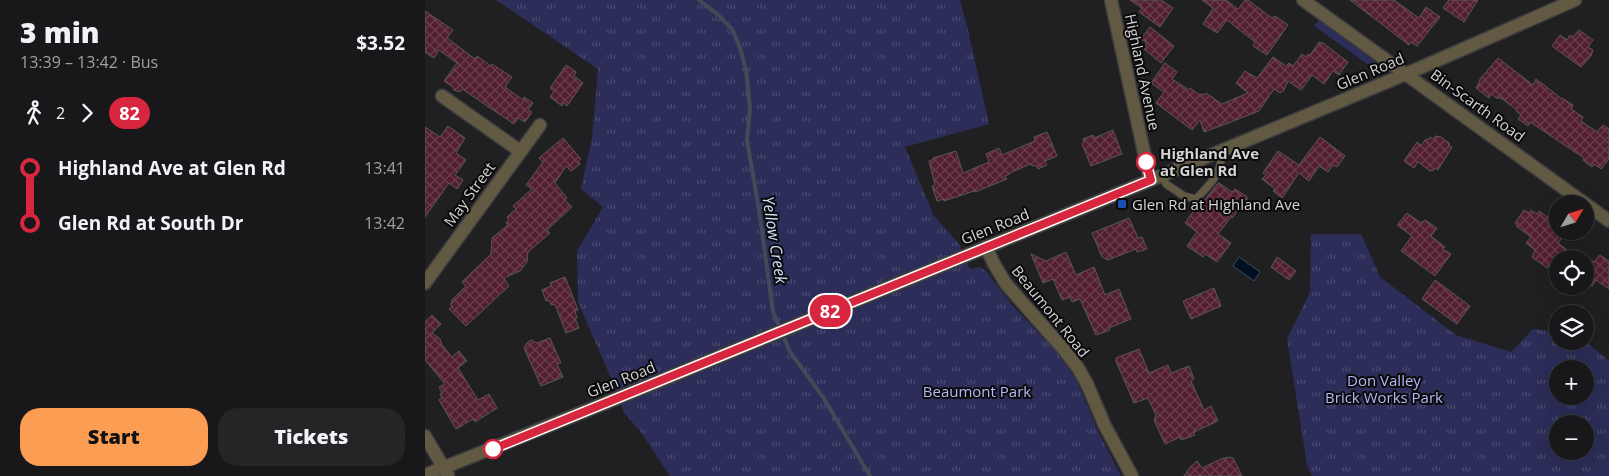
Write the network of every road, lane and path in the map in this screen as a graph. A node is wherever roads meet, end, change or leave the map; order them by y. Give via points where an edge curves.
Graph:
1 (1111, 0) edge
2 (1303, 0) edge
3 (1575, 0) edge
4 (1406, 74) junction
5 (442, 96) dead end
6 (540, 125) dead end
7 (521, 151) junction
8 (1221, 151) junction
9 (1163, 175) junction
10 (1151, 180) junction
11 (1609, 221) edge
12 (986, 247) junction
13 (425, 283) edge
14 (425, 436) edge
15 (446, 472) edge
16 (425, 475) edge
17 (1132, 476) edge

1 - 10 street, Highland Avenue
2 - 4 street, Bin-Scarth Road
3 - 4 street, Glen Road
4 - 8 street, Glen Road
4 - 11 street, Bin-Scarth Road
5 - 7 street
6 - 7 street, May Street
7 - 13 street, May Street
8 - 9 street, Glen Road
8 - 9 lane via 1220,169 1196,199 1166,184
9 - 10 street, Glen Road
10 - 12 street, Glen Road
12 - 15 street, Glen Road
12 - 17 street, Beaumont Road via 1006,284 1078,368
14 - 15 street
15 - 16 street, Glen Road

